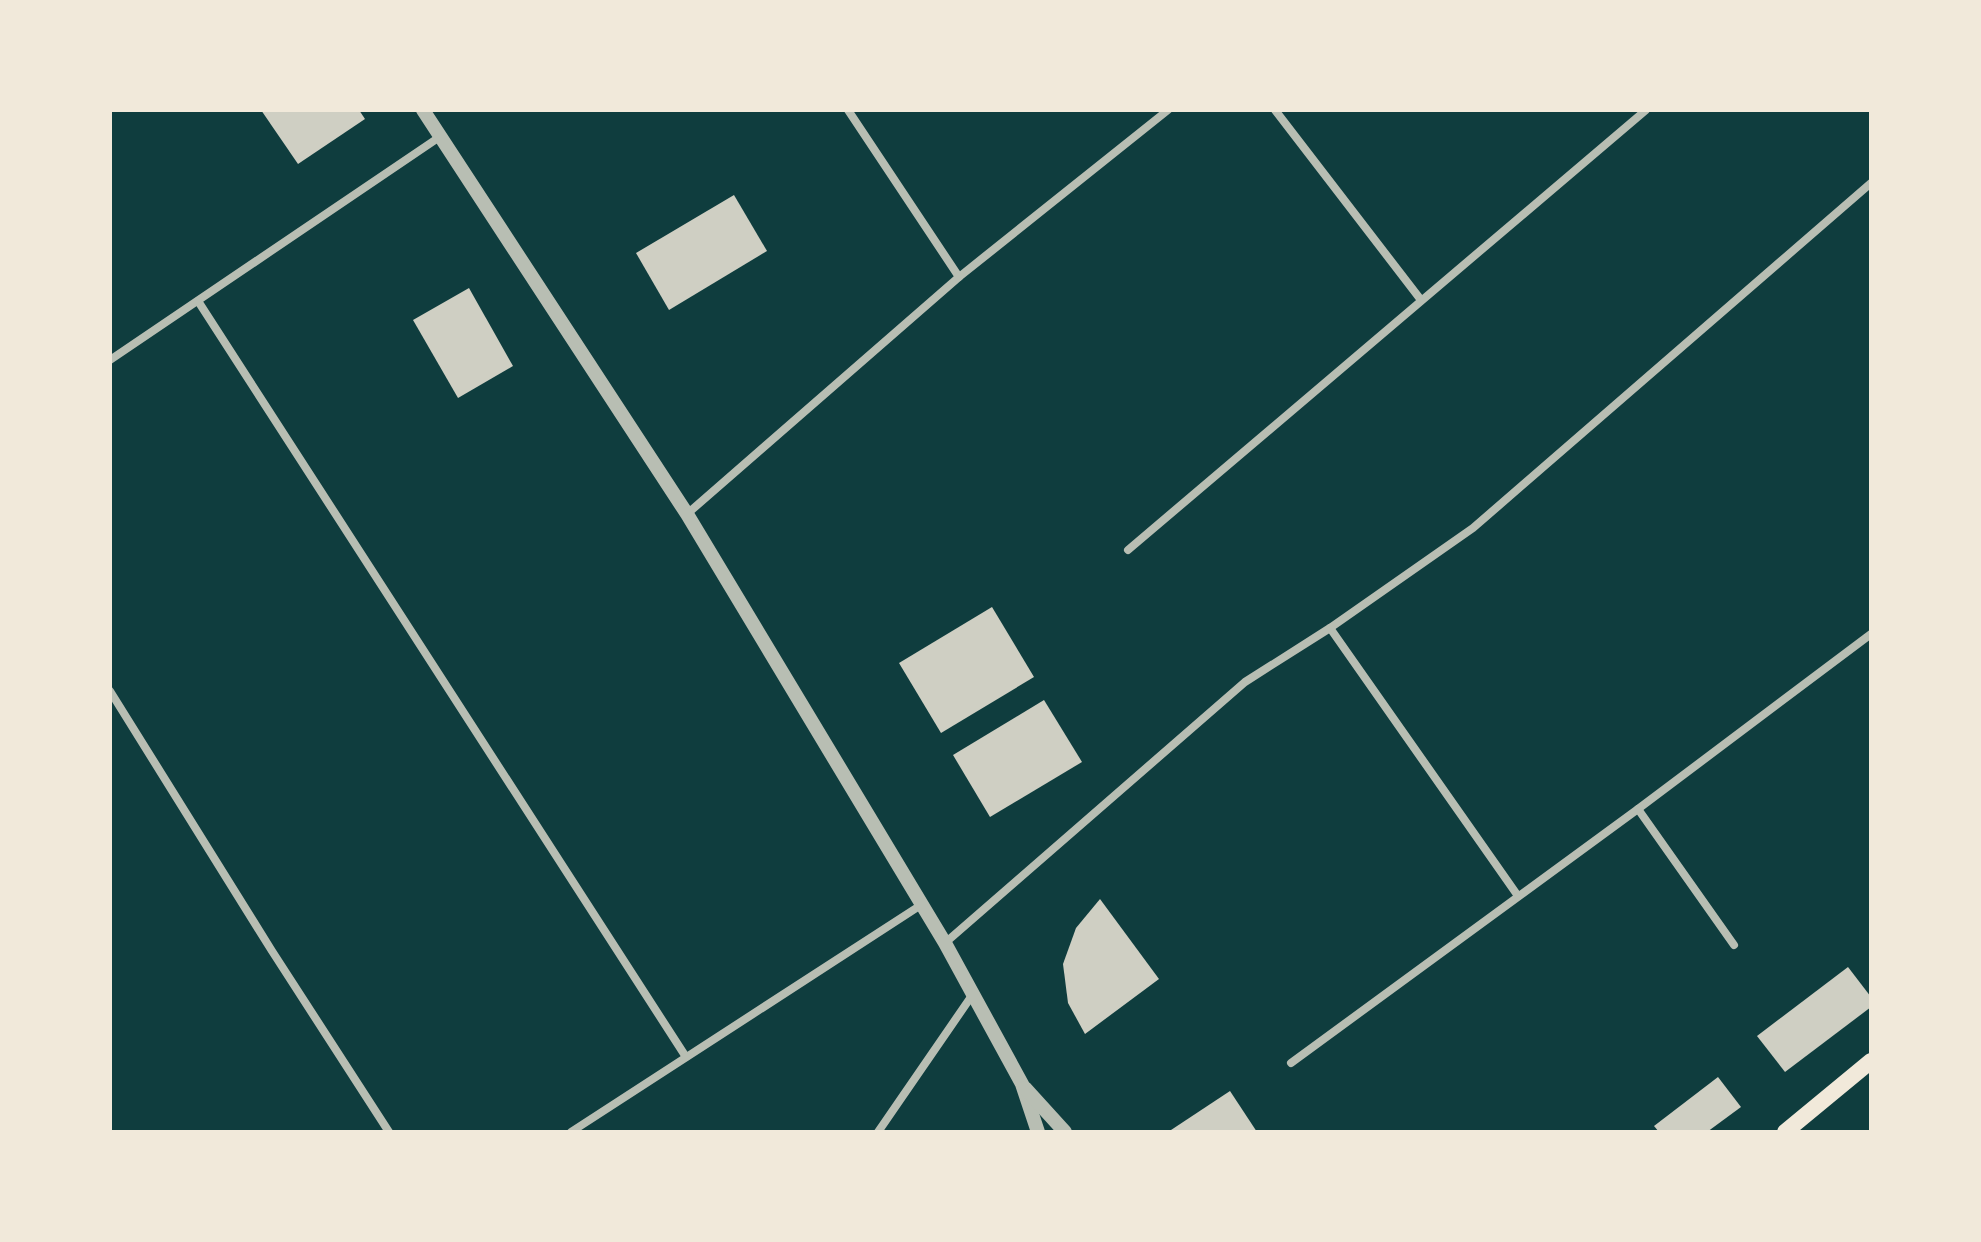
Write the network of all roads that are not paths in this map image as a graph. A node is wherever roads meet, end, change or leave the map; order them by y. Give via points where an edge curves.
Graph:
1 (423, 110) edge
2 (848, 110) edge
3 (1168, 110) edge
4 (1275, 110) edge
5 (1646, 110) edge
6 (441, 136) junction
7 (1871, 183) edge
8 (959, 277) junction
9 (1421, 300) junction
10 (198, 301) junction
11 (110, 360) edge
12 (687, 514) junction
13 (1128, 550) dead end
14 (1330, 628) junction
15 (1871, 634) edge
16 (110, 691) edge
17 (1638, 809) junction
18 (1518, 896) junction
19 (921, 905) junction
20 (945, 943) junction
21 (1734, 945) dead end
22 (973, 993) junction
23 (686, 1057) junction
24 (1871, 1061) edge
25 (1291, 1063) dead end
26 (1022, 1084) junction
27 (389, 1132) edge
28 (571, 1132) edge
29 (878, 1132) edge
30 (1038, 1132) edge
31 (1065, 1132) edge
32 (1785, 1132) edge

1 - 6 street
2 - 8 street
3 - 8 street
4 - 9 street
5 - 9 street
6 - 10 street
6 - 12 street
7 - 14 street via 1473,528
8 - 12 street
9 - 13 street
10 - 11 street
10 - 23 street
12 - 19 street
14 - 18 street
14 - 20 street via 1245,682
15 - 17 street
16 - 27 street
17 - 18 street
17 - 21 street
18 - 25 street
19 - 20 street
19 - 23 street
20 - 22 street
22 - 26 street
22 - 29 street
23 - 28 street
24 - 32 main road
26 - 30 street
26 - 31 street

